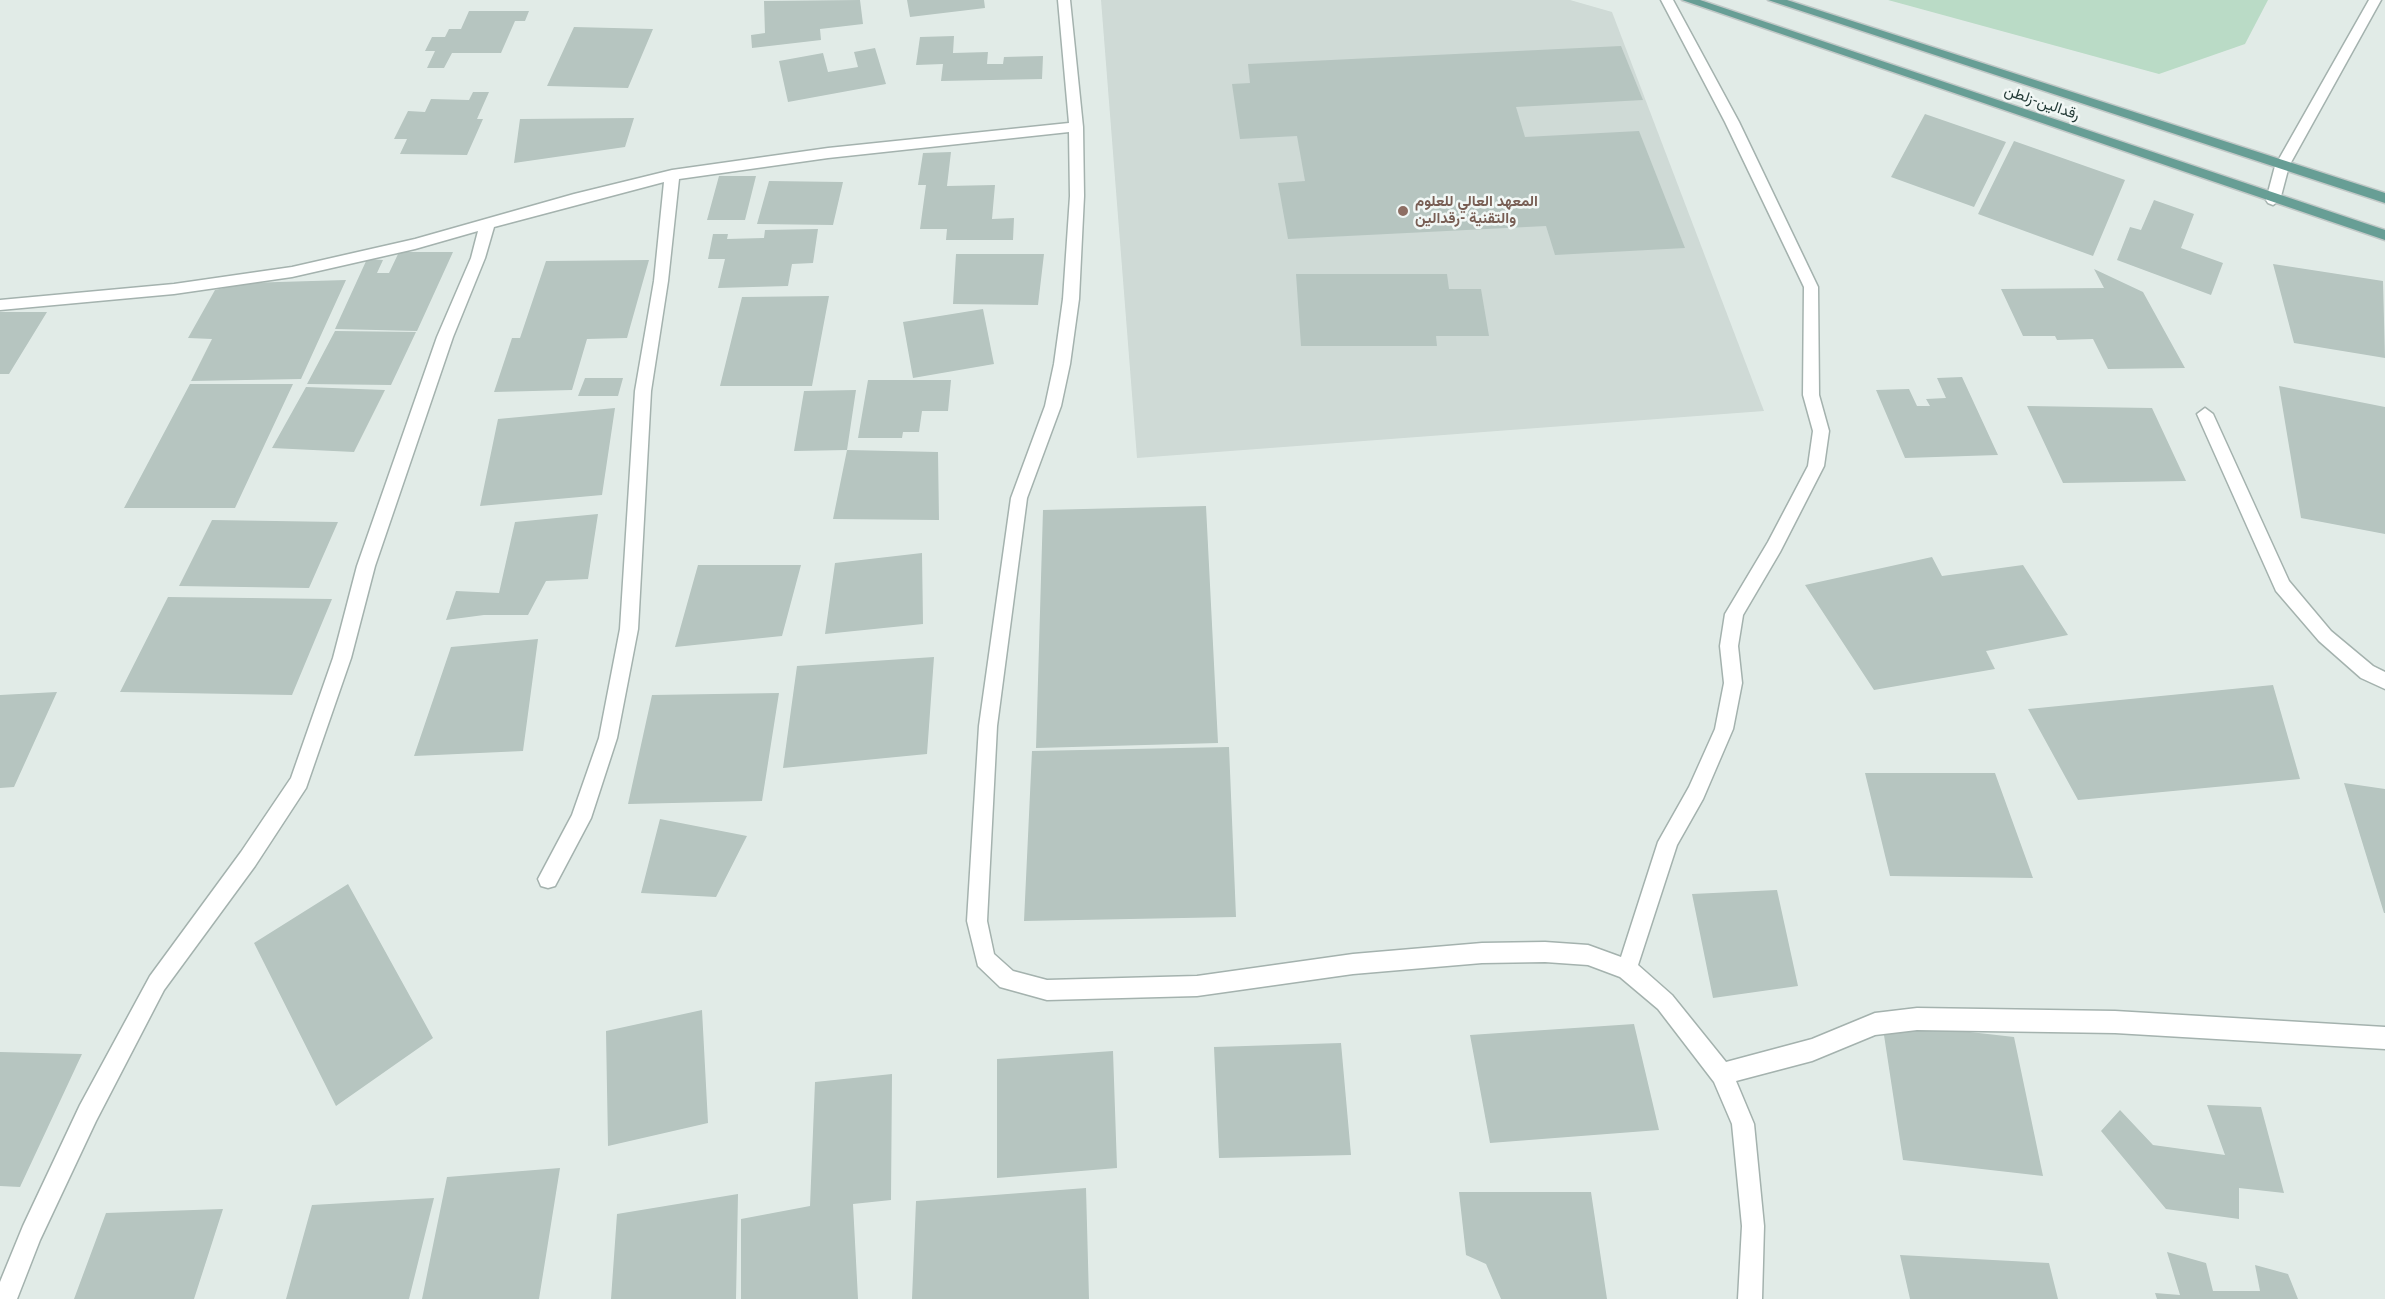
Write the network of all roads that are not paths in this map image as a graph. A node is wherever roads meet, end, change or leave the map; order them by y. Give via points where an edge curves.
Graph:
1 (1064, 0) edge
2 (1667, 0) edge
3 (1688, 0) edge
4 (1774, 0) edge
5 (2375, 0) edge
6 (1076, 126) junction
7 (2282, 166) junction
8 (672, 175) junction
9 (2385, 198) edge
10 (2273, 200) junction
11 (488, 223) junction
12 (2385, 235) edge
13 (0, 305) edge
14 (2205, 414) dead end
15 (2385, 681) edge
16 (548, 879) dead end
17 (1627, 969) junction
18 (2385, 1038) edge
19 (1722, 1074) junction
20 (5, 1299) edge
21 (1750, 1299) edge

1 - 6 street
2 - 17 street via 1782,221 1810,287 1814,362 1811,395 1821,431 1816,466 1774,548 1734,614 1730,646 1733,683 1724,729 1696,793 1668,842
3 - 10 main road, رقدالين-زلطن
4 - 7 main road, رقدالين-زلطن
5 - 7 street
6 - 8 street via 828,153
6 - 17 street via 1077,196 1071,299 1062,364 1053,406 1019,498 988,726 977,921 985,959 1007,980 1047,990 1197,986 1353,964 1482,953 1545,951 1588,955
7 - 9 main road, رقدالين-زلطن
7 - 10 street
8 - 11 street
8 - 16 street via 661,281 643,391 628,629 608,738 581,818
10 - 12 main road, رقدالين-زلطن
11 - 13 street via 292,272 174,289
11 - 20 street via 366,566 342,658 299,782 157,983 88,1113
14 - 15 street via 2282,586 2325,636 2367,672
17 - 19 street via 1665,1002
18 - 19 street via 2115,1022 1917,1019 1875,1024 1812,1050
19 - 21 street via 1743,1124 1753,1226

